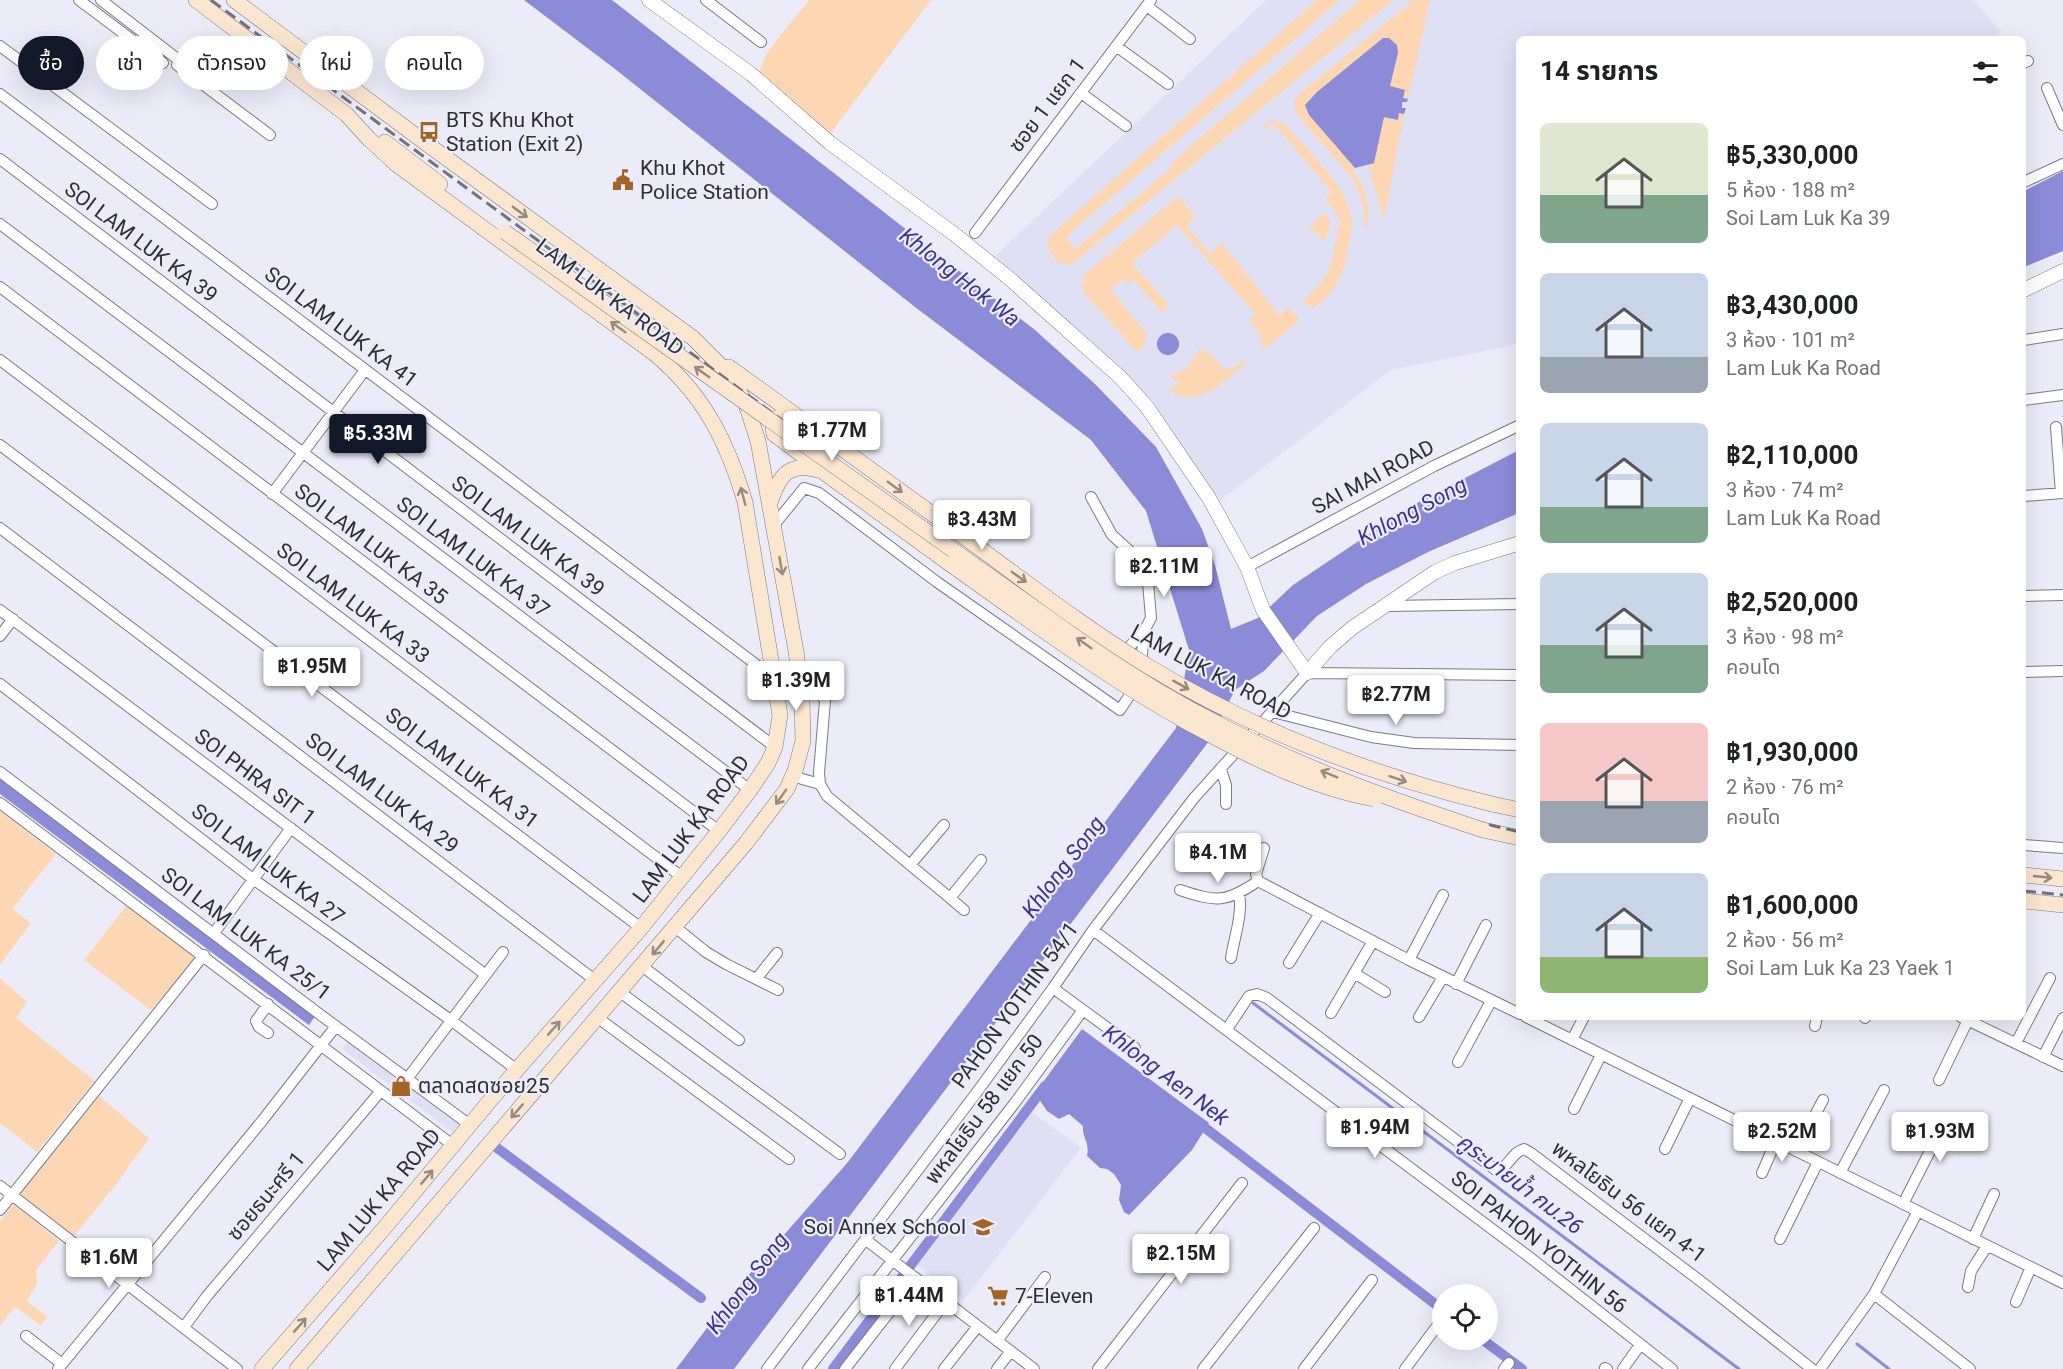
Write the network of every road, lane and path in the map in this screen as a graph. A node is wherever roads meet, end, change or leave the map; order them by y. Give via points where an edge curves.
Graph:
1 (79, 0) edge
2 (101, 0) edge
3 (196, 0) edge
4 (234, 0) edge
5 (649, 0) edge
6 (708, 1) edge
7 (1149, 3) edge
8 (127, 36) edge
9 (1190, 39) dead end
10 (761, 42) dead end
11 (0, 45) edge
12 (1116, 46) junction
13 (1168, 84) dead end
14 (2047, 88) dead end
15 (1081, 93) junction
16 (0, 94) edge
17 (346, 114) junction
18 (2063, 125) edge
19 (1126, 126) dead end
20 (270, 135) dead end
21 (0, 159) edge
22 (2063, 164) edge
23 (2026, 181) edge
24 (212, 204) dead end
25 (0, 224) edge
26 (975, 233) dead end
27 (2063, 271) edge
28 (0, 287) edge
29 (2026, 289) edge
30 (2063, 334) edge
31 (2026, 340) edge
32 (711, 355) junction
33 (0, 360) edge
34 (365, 370) junction
35 (2063, 395) edge
36 (2026, 400) edge
37 (333, 413) junction
38 (796, 416) junction
39 (2056, 426) dead end
40 (1516, 427) edge
41 (0, 445) edge
42 (302, 453) junction
43 (822, 471) junction
44 (2062, 493) edge
45 (272, 494) junction
46 (2026, 496) edge
47 (1091, 497) dead end
48 (770, 502) junction
49 (774, 525) junction
50 (0, 528) edge
51 (1516, 544) edge
52 (1247, 567) junction
53 (2063, 595) edge
54 (2026, 596) edge
55 (1516, 604) edge
56 (1386, 606) junction
57 (0, 610) edge
58 (13, 620) junction
59 (1144, 631) junction
60 (0, 636) edge
61 (2063, 671) edge
62 (2026, 672) edge
63 (1307, 673) junction
64 (1516, 675) edge
65 (774, 678) junction
66 (0, 684) edge
67 (1090, 688) junction
68 (801, 689) junction
69 (1273, 712) junction
70 (1516, 745) edge
71 (775, 747) junction
72 (1221, 770) junction
73 (0, 772) edge
74 (793, 774) junction
75 (820, 784) junction
76 (750, 790) junction
77 (0, 803) edge
78 (1226, 804) dead end
79 (1407, 805) junction
80 (1516, 809) edge
81 (944, 825) dead end
82 (291, 828) junction
83 (718, 831) junction
84 (1516, 837) edge
85 (2026, 845) edge
86 (1264, 848) dead end
87 (2063, 848) edge
88 (981, 860) dead end
89 (910, 865) junction
90 (2026, 875) edge
91 (682, 877) junction
92 (253, 879) junction
93 (2063, 879) edge
94 (1257, 881) junction
95 (1180, 890) dead end
96 (1239, 894) junction
97 (1443, 895) dead end
98 (950, 898) junction
99 (2026, 901) edge
100 (2063, 905) edge
101 (964, 910) dead end
102 (1320, 913) junction
103 (1486, 926) dead end
104 (675, 927) junction
105 (641, 928) junction
106 (1093, 930) junction
107 (214, 933) junction
108 (1373, 941) junction
109 (503, 952) dead end
110 (777, 953) dead end
111 (204, 955) junction
112 (1231, 958) dead end
113 (1409, 960) junction
114 (1289, 963) dead end
115 (642, 966) junction
116 (1354, 973) junction
117 (486, 975) junction
118 (1443, 977) junction
119 (757, 978) junction
120 (2050, 978) dead end
121 (596, 981) junction
122 (1456, 984) junction
123 (1053, 988) junction
124 (778, 990) dead end
125 (620, 992) junction
126 (1385, 992) dead end
127 (1491, 1001) junction
128 (268, 1004) junction
129 (1083, 1010) junction
130 (1516, 1012) edge
131 (1331, 1013) dead end
132 (1419, 1017) dead end
133 (598, 1018) junction
134 (2063, 1018) edge
135 (1539, 1020) edge
136 (1582, 1020) edge
137 (1969, 1020) edge
138 (1971, 1020) edge
139 (452, 1021) junction
140 (336, 1026) junction
141 (1227, 1029) junction
142 (268, 1033) dead end
143 (739, 1040) dead end
144 (1572, 1040) junction
145 (2016, 1043) junction
146 (322, 1045) junction
147 (1135, 1048) dead end
148 (1601, 1055) junction
149 (2043, 1057) junction
150 (1458, 1062) dead end
151 (2063, 1066) edge
152 (517, 1070) junction
153 (407, 1079) junction
154 (1939, 1080) dead end
155 (1884, 1090) dead end
156 (380, 1092) junction
157 (1690, 1098) junction
158 (1823, 1100) dead end
159 (1574, 1109) dead end
160 (470, 1125) junction
161 (1917, 1133) dead end
162 (1776, 1141) junction
163 (454, 1146) junction
164 (1665, 1149) dead end
165 (1796, 1151) junction
166 (840, 1154) dead end
167 (789, 1159) dead end
168 (1818, 1162) junction
169 (1762, 1173) dead end
170 (1840, 1173) junction
171 (1242, 1183) dead end
172 (0, 1186) edge
173 (1994, 1194) dead end
174 (11, 1196) junction
175 (1903, 1204) junction
176 (0, 1210) edge
177 (1918, 1211) junction
178 (1314, 1228) dead end
179 (1780, 1239) dead end
180 (1973, 1239) junction
181 (866, 1240) junction
182 (1988, 1246) junction
183 (2031, 1267) junction
184 (905, 1270) junction
185 (1045, 1276) dead end
186 (1372, 1280) dead end
187 (2063, 1283) edge
188 (127, 1284) junction
189 (1968, 1287) dead end
190 (1874, 1294) junction
191 (946, 1302) junction
192 (2016, 1302) dead end
193 (978, 1326) junction
194 (184, 1327) junction
195 (1432, 1333) edge
196 (26, 1336) dead end
197 (997, 1341) junction
198 (1640, 1345) junction
199 (1011, 1351) junction
200 (60, 1366) edge
201 (237, 1369) edge
202 (262, 1369) edge
203 (297, 1369) edge
204 (767, 1369) edge
205 (808, 1369) edge
206 (845, 1369) edge
207 (895, 1369) edge
208 (944, 1369) edge
209 (997, 1369) edge
210 (1034, 1369) edge
211 (1098, 1369) edge
212 (1203, 1369) edge
213 (1304, 1369) edge
214 (1405, 1369) edge
215 (1623, 1369) edge
216 (1672, 1369) edge
217 (1812, 1369) edge
218 (1820, 1369) edge
219 (1970, 1369) edge

1 - 8 street
2 - 20 street via 180,61 177,65
3 - 17 main road, LAM LUK KA ROAD
4 -> 32 main road, LAM LUK KA ROAD
5 - 52 street via 751,74 830,143 982,256 1105,362 1147,407 1209,498
6 - 10 street
7 - 9 street
7 - 12 street, ซอย 1 แยก 1
11 - 24 street
12 - 13 street
12 - 15 street, ซอย 1 แยก 1
14 - 18 street
15 - 19 street
15 - 26 street, ซอย 1 แยก 1
16 - 34 street, SOI LAM LUK KA 41
65 -> 17 main road, LAM LUK KA ROAD via 745,502 724,444 702,404 655,354 396,164
79 -> 17 main road, LAM LUK KA ROAD, bridge via 1235,732 1122,668 505,232
21 - 37 street, SOI LAM LUK KA 39
22 - 23 street
25 - 42 street, SOI LAM LUK KA 37
27 - 29 street
28 - 45 street, SOI LAM LUK KA 35
30 - 31 street
32 - 38 main road, LAM LUK KA ROAD
32 - 48 main road, LAM LUK KA ROAD via 727,372 746,404
33 - 91 street, SOI LAM LUK KA 33
34 - 37 street
34 - 65 street, SOI LAM LUK KA 41
35 - 36 street
37 - 42 street
37 - 71 street, SOI LAM LUK KA 39
38 - 43 main road via 785,413 778,418 774,434
38 -> 80 main road, LAM LUK KA ROAD, bridge via 1109,641 1216,704 1338,758 1410,783
39 - 44 street
40 - 52 street, SAI MAI ROAD via 1434,466
41 - 105 street, SOI LAM LUK KA 31
42 - 45 street
42 - 76 street, SOI LAM LUK KA 37
43 - 48 main road via 803,466 786,473
43 - 79 main road, bridge via 1153,704 1262,761 1343,792
44 - 46 street
45 - 83 street, SOI LAM LUK KA 35
47 - 59 street via 1112,536 1133,554 1148,582 1151,618
48 - 49 main road, LAM LUK KA ROAD
49 - 67 street via 804,488 819,493 937,582
49 -> 68 main road, LAM LUK KA ROAD
50 - 121 street, SOI LAM LUK KA 29
51 - 56 street via 1455,562
52 - 63 street via 1263,610
53 - 54 street
55 - 56 street
56 - 63 street via 1352,627
57 - 58 street, SOI PHRA SIT 1
58 - 60 street
58 - 82 street, SOI PHRA SIT 1
59 - 67 street
59 - 67 street via 1138,682 1120,710
61 - 62 street
63 - 64 street
63 - 69 street, PAHON YOTHIN 54/1
65 - 71 main road, LAM LUK KA ROAD via 780,715
66 - 92 street, SOI LAM LUK KA 27
68 - 74 main road, LAM LUK KA ROAD via 803,741
68 - 75 street via 817,692 825,701
69 - 70 street via 1414,744
69 - 72 street, PAHON YOTHIN 54/1
71 - 76 main road, LAM LUK KA ROAD
72 - 78 street
72 - 106 street, PAHON YOTHIN 54/1 via 1194,798
73 - 107 street, SOI LAM LUK KA 25/1
74 - 75 street
74 -> 104 main road, LAM LUK KA ROAD via 772,810
75 - 89 street via 827,796
76 - 83 main road, LAM LUK KA ROAD
77 - 111 street
79 - 84 main road, LAM LUK KA ROAD, bridge
81 - 89 street
82 - 92 street
82 - 117 street, SOI PHRA SIT 1
83 - 91 main road, LAM LUK KA ROAD
85 - 87 street
86 - 94 street
88 - 98 street
89 - 98 street
90 -> 93 main road
91 - 105 main road, LAM LUK KA ROAD
92 - 107 street
92 - 139 street, SOI LAM LUK KA 27
94 - 96 street
94 - 102 street
95 - 96 street via 1208,899
96 - 112 street via 1240,914
97 - 113 street
98 - 101 street
99 - 100 main road
102 - 108 street
102 - 114 street
103 - 122 street
104 -> 115 main road, LAM LUK KA ROAD
104 - 119 street via 706,952
105 - 121 main road, LAM LUK KA ROAD
106 - 123 street, PAHON YOTHIN 54/1
106 - 141 street, SOI PAHON YOTHIN 56
107 - 140 street, SOI LAM LUK KA 25/1
108 - 113 street
108 - 116 street
109 - 117 street
110 - 119 street
111 - 128 street
111 - 174 street
113 - 118 street
115 - 125 main road, LAM LUK KA ROAD
115 - 143 street
116 - 126 street
116 - 131 street
117 - 139 street
118 - 122 street
118 - 132 street
119 - 124 street
120 - 145 street
152 -> 121 main road, LAM LUK KA ROAD
122 - 127 street
123 - 129 street
123 - 181 street, PAHON YOTHIN 54/1
125 - 133 main road, LAM LUK KA ROAD
125 - 166 street
127 - 130 street
127 - 150 street
128 - 142 street via 256,1021
128 - 146 street
129 - 147 street
129 - 184 street, พหลโยธิน 58 แยก 50
133 - 167 street
133 -> 203 main road, LAM LUK KA ROAD
134 - 149 street
135 - 144 street
136 - 144 street
137 - 154 street
138 - 145 street
139 - 152 street, SOI LAM LUK KA 27
139 - 153 street
140 - 146 street
140 - 153 street, SOI LAM LUK KA 25/1
141 - 198 street, SOI PAHON YOTHIN 56
141 - 217 street, พหลโยธิน 56 แยก 4-1 via 1249,996 1267,998 1497,1171 1504,1169 1518,1151 1531,1153
144 - 148 street
145 - 149 street
146 - 156 street
146 - 188 street
148 - 157 street
148 - 159 street
149 - 151 street
152 - 160 main road, LAM LUK KA ROAD
153 - 160 street, SOI LAM LUK KA 25/1
155 - 170 street
156 - 163 street
156 - 194 street, ซอยธนะศรี 1
157 - 162 street
157 - 164 street
158 - 165 street
160 - 163 main road, LAM LUK KA ROAD
161 - 175 street via 1930,1140 1931,1149
162 - 165 street
162 - 169 street
202 -> 163 main road, LAM LUK KA ROAD
165 - 168 street
168 - 170 street
168 - 179 street
170 - 175 street
171 - 211 street
172 - 174 street
173 - 180 street
174 - 176 street
174 - 188 street
175 - 177 street
177 - 180 street
177 - 190 street
178 - 212 street
180 - 182 street
181 - 184 street
181 - 204 street, PAHON YOTHIN 54/1
182 - 183 street
182 - 189 street via 1971,1271
183 - 187 street
183 - 192 street
184 - 191 street
184 - 205 street
184 - 206 street
185 - 197 street
186 - 213 street
188 - 194 street
188 - 200 street
190 - 218 street
190 - 219 street
191 - 193 street
191 - 207 street
193 - 197 street
193 - 208 street
194 - 201 street
195 - 214 street
196 - 200 street
197 - 199 street
198 - 215 street
198 - 216 street, SOI PAHON YOTHIN 56
199 - 209 street
199 - 210 street

